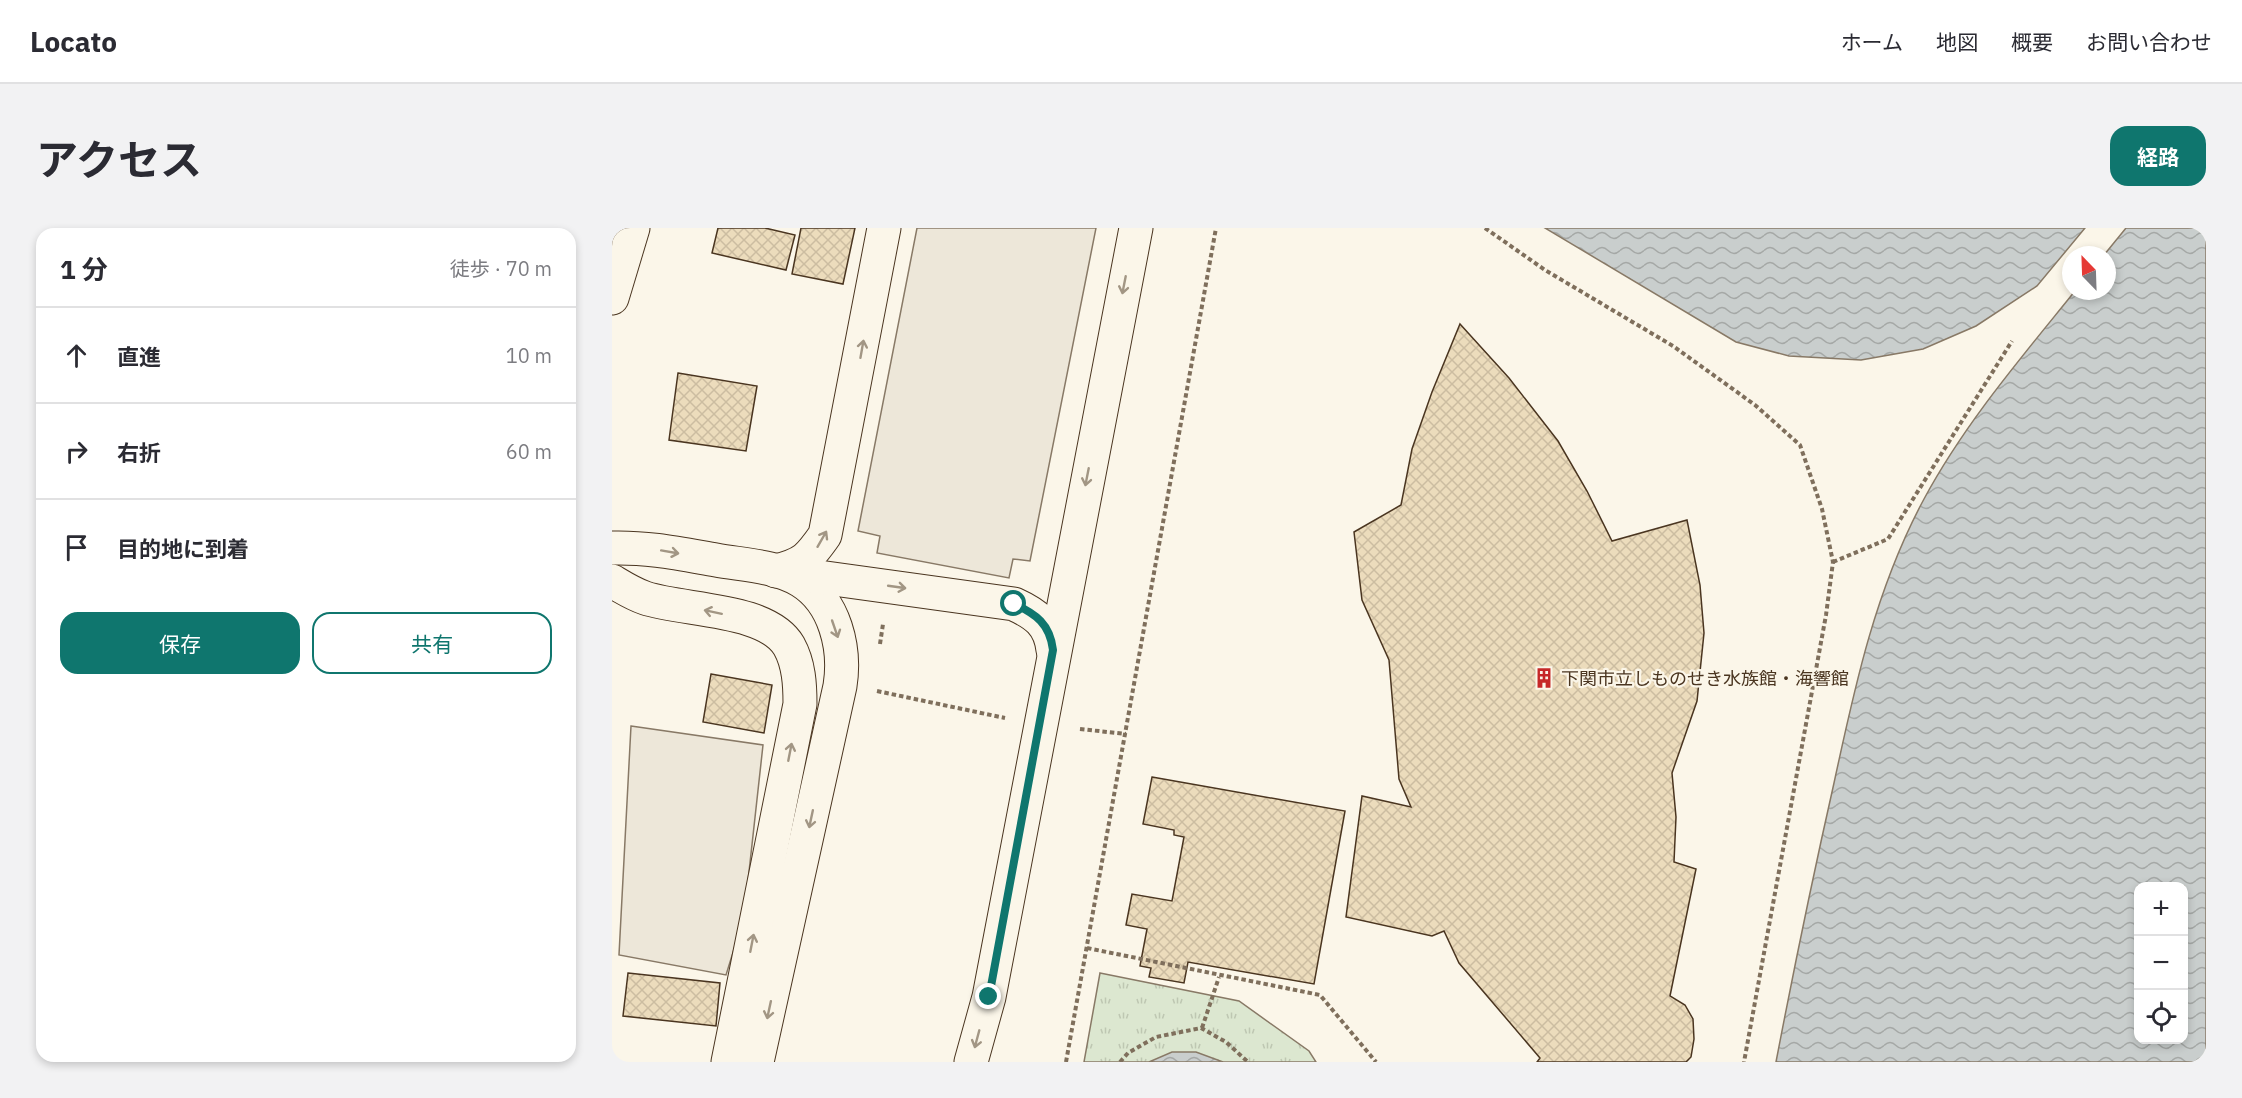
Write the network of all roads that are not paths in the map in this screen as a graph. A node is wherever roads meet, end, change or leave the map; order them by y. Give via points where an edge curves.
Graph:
1 (633, 228) edge
2 (884, 228) edge
3 (1136, 228) edge
4 (612, 297) edge
5 (612, 548) edge
6 (776, 571) junction
7 (612, 581) edge
8 (1053, 650) junction
9 (738, 1059) edge
10 (971, 1062) edge

1 - 4 main road
6 -> 2 main road via 800,565 825,536
3 -> 8 main road
5 -> 6 main road via 646,547
6 -> 8 main road via 1014,604 1042,620 1051,635
6 -> 9 main road via 800,580 816,593 835,626 844,664
9 -> 7 main road via 800,704 800,679 789,645 757,621 644,598
8 -> 10 main road via 989,997

